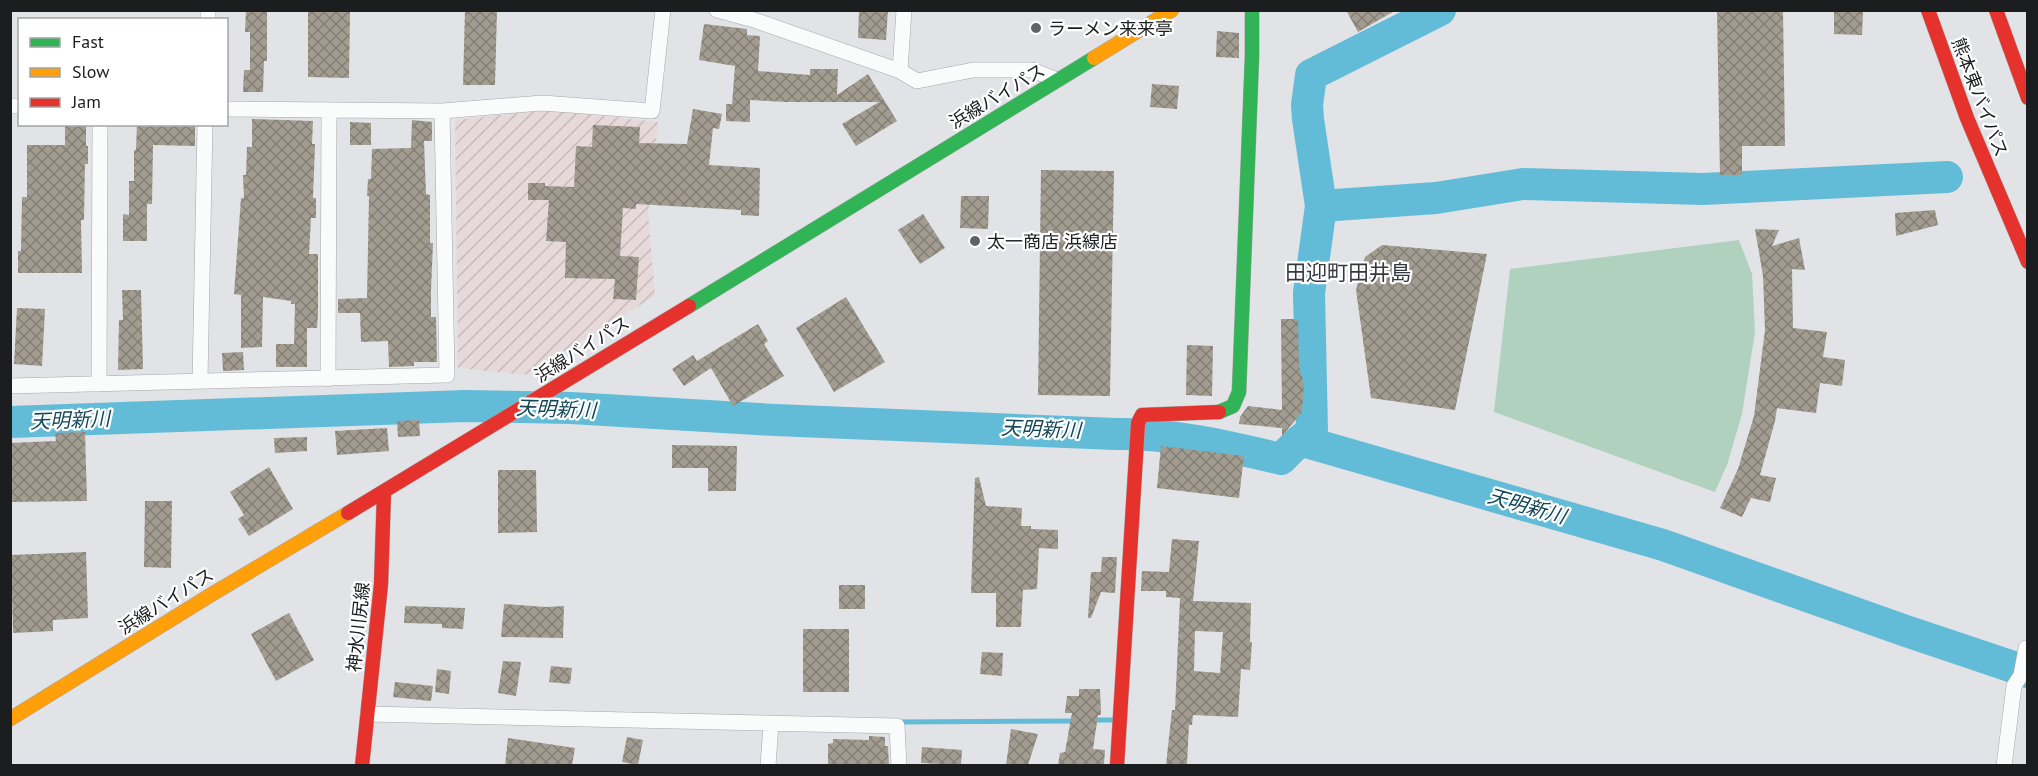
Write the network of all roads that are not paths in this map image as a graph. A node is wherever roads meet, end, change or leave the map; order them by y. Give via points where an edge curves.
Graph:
1 (663, 10) edge
2 (717, 10) edge
3 (904, 10) edge
4 (1172, 10) edge
5 (1252, 10) edge
6 (1928, 10) edge
7 (1996, 10) edge
8 (754, 15) edge
9 (900, 71) junction
10 (1057, 80) junction
11 (2028, 98) edge
12 (228, 109) edge
13 (328, 111) junction
14 (442, 111) junction
15 (100, 126) edge
16 (205, 126) edge
17 (2028, 262) edge
18 (328, 379) junction
19 (200, 381) junction
20 (99, 384) junction
21 (10, 386) edge
22 (384, 492) junction
23 (2024, 662) dead end
24 (368, 714) junction
25 (10, 719) edge
26 (771, 723) junction
27 (362, 765) edge
28 (768, 765) edge
29 (899, 765) edge
30 (1117, 765) edge
31 (2004, 765) edge

1 - 14 street via 652,111 542,103
2 - 8 street
3 - 9 street
4 - 10 main road, 浜線バイパス
5 - 30 main road via 1239,393 1234,405 1225,411 1153,413 1142,415 1138,423
6 - 17 main road, 熊本東バイパス via 1967,118
7 - 11 main road
8 - 9 street
9 - 10 street via 917,81 973,70 1032,70
10 - 22 main road, 浜線バイパス
12 - 13 street
13 - 14 street
13 - 18 street
14 - 18 street via 447,375
15 - 20 street
16 - 19 street
18 - 19 street
19 - 20 street
20 - 21 street
22 - 24 main road, 神水川尻線 via 381,584
22 - 25 main road, 浜線バイパス
23 - 31 street via 2013,686
24 - 26 street
24 - 27 main road, 神水川尻線
26 - 28 street
26 - 29 street via 897,726

